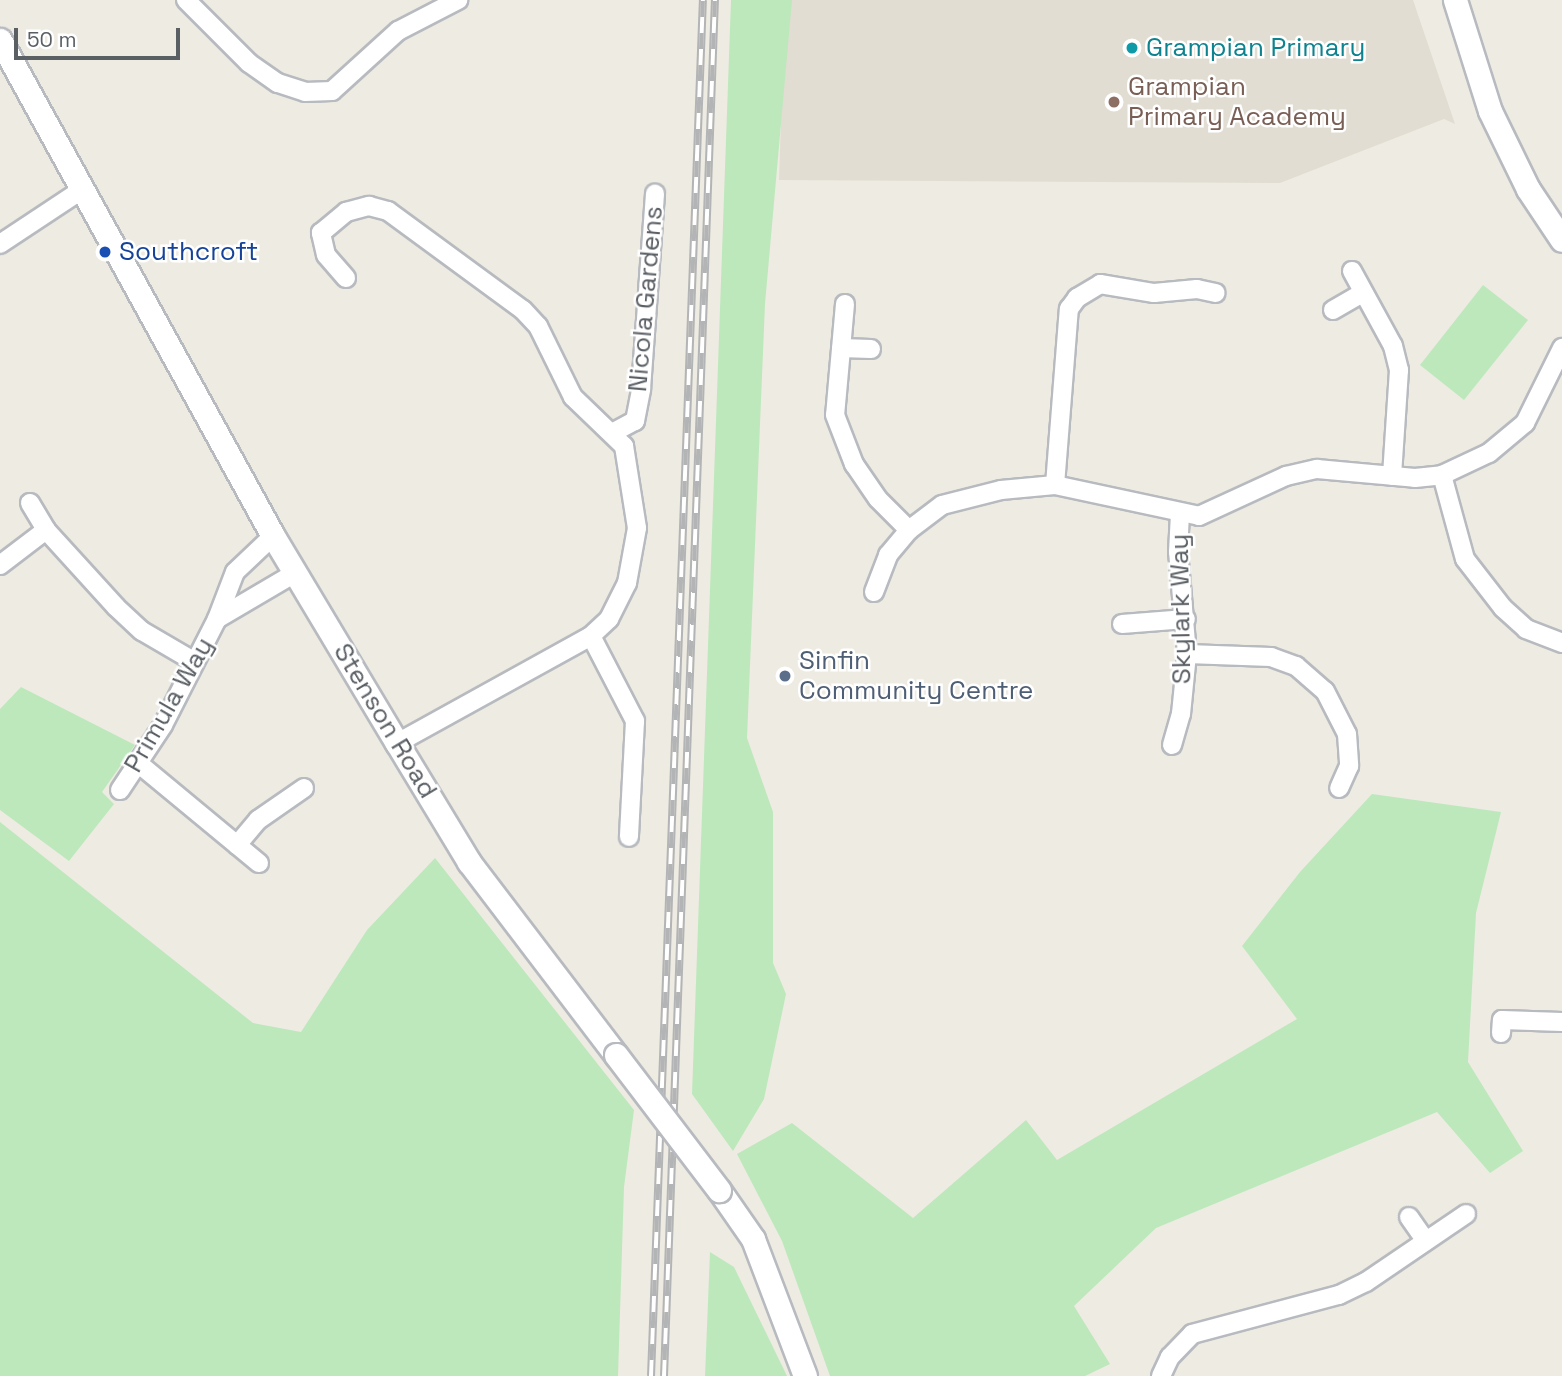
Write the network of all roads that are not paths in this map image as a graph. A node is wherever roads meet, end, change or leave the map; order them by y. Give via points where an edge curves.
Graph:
1 (187, 0) edge
2 (458, 0) edge
3 (1455, 0) edge
4 (0, 40) edge
5 (83, 189) junction
6 (655, 193) dead end
7 (1562, 240) edge
8 (0, 244) edge
9 (1352, 271) dead end
10 (346, 278) dead end
11 (1216, 293) dead end
12 (1362, 293) junction
13 (845, 304) dead end
14 (1333, 310) dead end
15 (841, 348) junction
16 (1562, 348) edge
17 (871, 349) dead end
18 (612, 433) junction
19 (1442, 475) junction
20 (1392, 476) junction
21 (1055, 485) junction
22 (30, 503) dead end
23 (1180, 514) junction
24 (46, 530) junction
25 (909, 530) junction
26 (273, 536) junction
27 (0, 565) edge
28 (295, 573) junction
29 (874, 592) dead end
30 (217, 619) junction
31 (1186, 619) junction
32 (1122, 624) dead end
33 (590, 636) junction
34 (1562, 643) edge
35 (1187, 654) junction
36 (195, 662) junction
37 (397, 743) junction
38 (1172, 745) dead end
39 (138, 763) junction
40 (304, 788) dead end
41 (1339, 788) dead end
42 (120, 790) dead end
43 (629, 836) dead end
44 (237, 845) junction
45 (259, 863) dead end
46 (1562, 1022) edge
47 (1502, 1033) dead end
48 (1466, 1214) dead end
49 (1409, 1217) dead end
50 (1426, 1241) junction
51 (805, 1376) edge
52 (1161, 1376) edge

1 - 2 street via 249,63 278,83 305,93 332,91 398,31
3 - 7 street via 1490,111 1528,189
4 - 5 street, Stenson Road
5 - 8 street
5 - 26 street, Stenson Road
6 - 18 street, Nicola Gardens via 641,389 635,421
9 - 12 street
10 - 18 street, Nicola Gardens via 326,255 321,233 346,212 369,206 387,211 523,310 538,326 573,397
11 - 21 street via 1197,289 1154,293 1100,284 1077,298 1069,309
12 - 14 street
12 - 20 street via 1393,346 1399,370
13 - 15 street
15 - 17 street
15 - 25 street via 835,415 854,464 878,499
16 - 19 street via 1525,423 1489,453
18 - 33 street, Nicola Gardens via 624,446 637,528 627,583 609,620
19 - 20 street
19 - 34 street via 1465,559 1518,622
20 - 23 street via 1317,469 1263,485 1217,511
21 - 23 street via 1118,496
21 - 25 street via 1001,490 942,505
22 - 24 street
23 - 31 street, Skylark Way via 1178,552
24 - 27 street
24 - 36 street via 142,631
25 - 29 street via 888,555
26 - 28 street, Stenson Road
26 - 30 street, Primula Way via 235,572
28 - 30 street, Primula Way
28 - 37 street, Stenson Road
30 - 36 street, Primula Way
31 - 32 street
31 - 35 street, Skylark Way
33 - 37 street, Nicola Gardens
33 - 43 street via 635,721
35 - 38 street, Skylark Way via 1181,714
35 - 41 street via 1271,657 1296,666 1325,691 1347,734 1349,766
36 - 39 street, Primula Way
37 - 51 street, Stenson Road, bridge via 469,862 753,1239
39 - 42 street, Primula Way
39 - 44 street
40 - 44 street via 258,820
44 - 45 street
46 - 47 street via 1502,1020
48 - 50 street
49 - 50 street
50 - 52 street via 1339,1295 1192,1334 1170,1357

